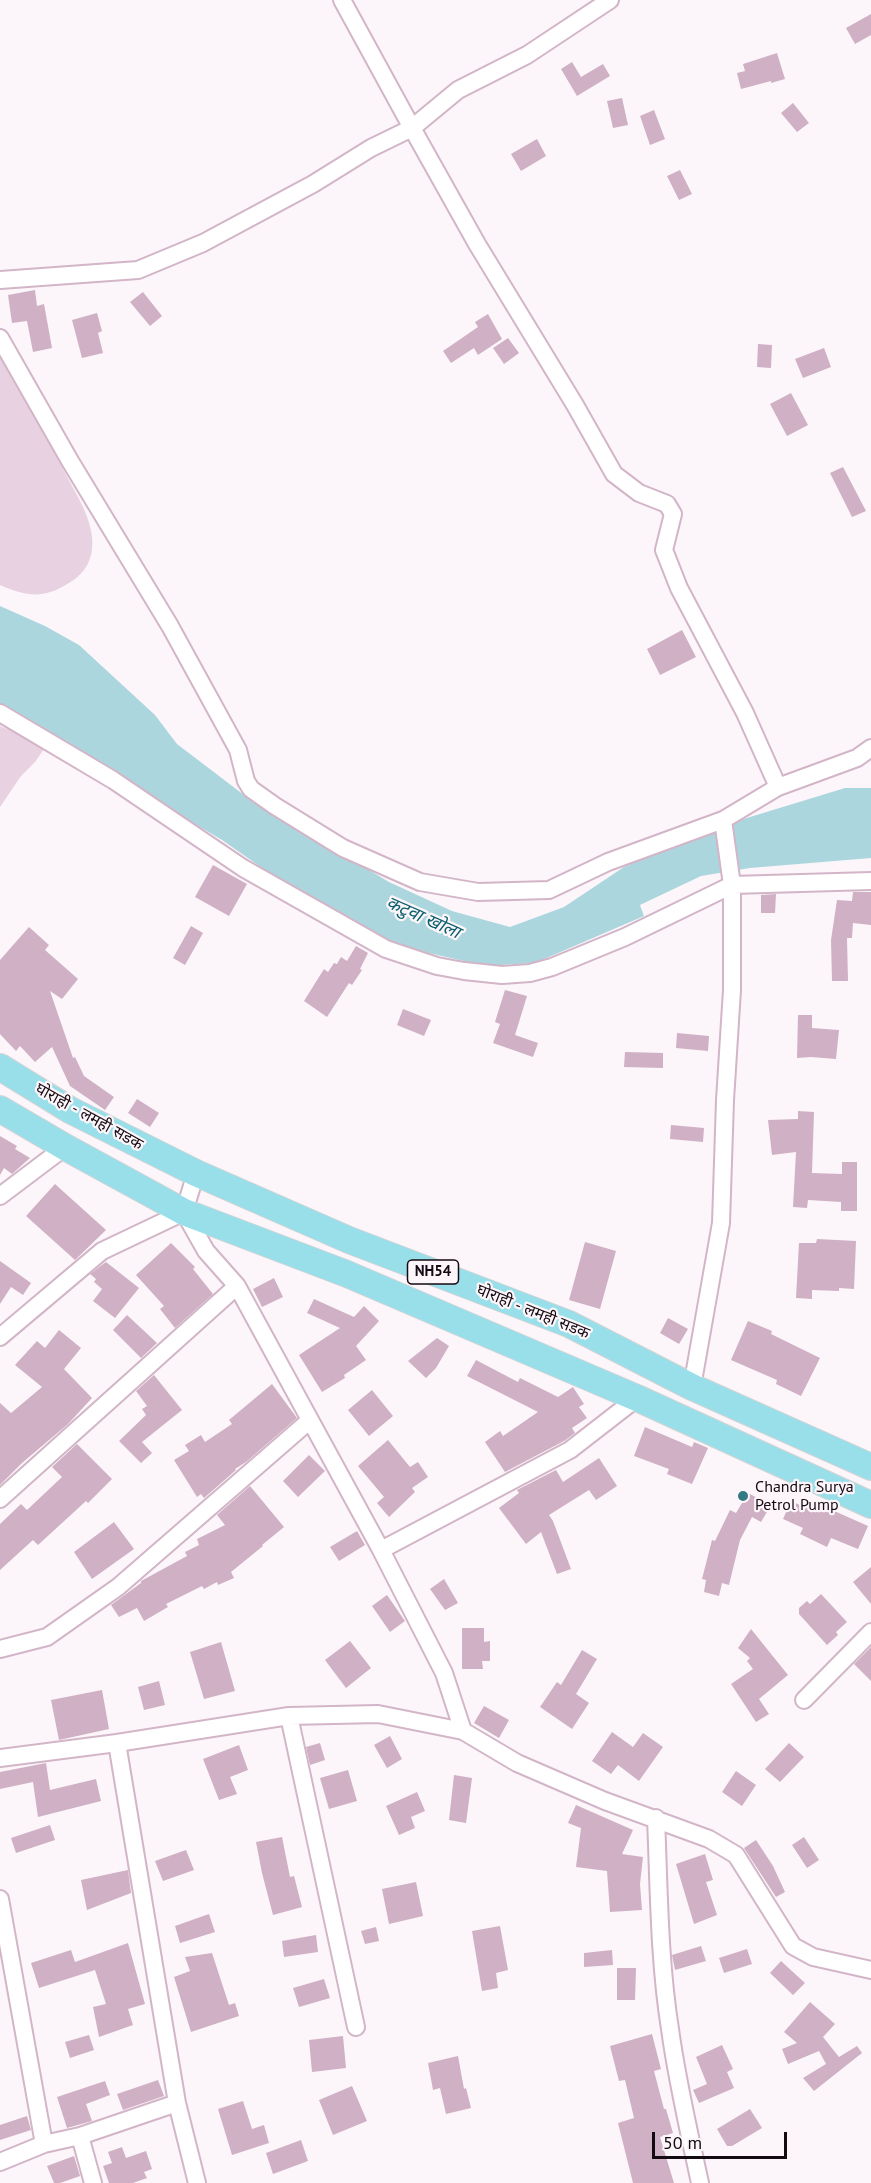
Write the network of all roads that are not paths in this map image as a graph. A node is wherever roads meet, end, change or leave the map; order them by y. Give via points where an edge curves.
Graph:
1 (342, 0) edge
2 (610, 0) edge
3 (412, 128) junction
4 (0, 280) edge
5 (0, 338) edge
6 (0, 713) edge
7 (871, 748) edge
8 (778, 787) junction
9 (723, 820) junction
10 (871, 881) edge
11 (732, 885) junction
12 (0, 1067) edge
13 (0, 1109) edge
14 (65, 1147) junction
15 (196, 1173) junction
16 (0, 1196) edge
17 (184, 1212) junction
18 (237, 1286) junction
19 (0, 1337) edge
20 (692, 1387) junction
21 (638, 1398) junction
22 (309, 1421) junction
23 (871, 1467) edge
24 (0, 1499) edge
25 (871, 1505) edge
26 (381, 1550) junction
27 (871, 1632) edge
28 (0, 1649) edge
29 (804, 1700) dead end
30 (289, 1716) junction
31 (463, 1731) junction
32 (117, 1743) junction
33 (0, 1758) edge
34 (656, 1818) junction
35 (0, 1899) edge
36 (871, 1970) edge
37 (356, 2027) dead end
38 (177, 2103) junction
39 (80, 2136) junction
40 (44, 2144) junction
41 (0, 2162) edge
42 (93, 2183) edge
43 (196, 2183) edge
44 (700, 2183) edge

1 - 3 street
2 - 3 street via 527,55 458,90
3 - 4 street via 203,243 138,270
3 - 8 street via 614,474 639,493 667,504 673,514 664,550
5 - 9 street via 171,626 238,750 246,781 274,806 343,848 420,882 478,892 549,890 608,862
6 - 11 street via 113,780 282,892 386,950 437,966 502,975 552,967
7 - 8 street via 857,758
8 - 9 street
9 - 11 street
10 - 11 street
11 - 20 street via 732,990 721,1223
12 - 15 main road, घोराही - लमही सडक / NH54 via 70,1110
13 - 14 main road, NH54
14 - 16 street
14 - 17 main road, NH54
15 - 17 street
15 - 20 main road, घोराही - लमही सडक / NH54 via 350,1240 568,1324
17 - 18 street via 206,1251
17 - 19 street via 102,1251
17 - 21 main road, NH54 via 347,1274
18 - 22 street
18 - 24 street
20 - 23 main road, घोराही - लमही सडक / NH54
21 - 25 main road, NH54
21 - 26 street via 570,1450
22 - 26 street
22 - 28 street via 118,1587 47,1637
26 - 31 street via 444,1673
27 - 29 street
30 - 31 street via 378,1714
30 - 32 street
30 - 37 street
31 - 34 street via 517,1763
32 - 33 street
32 - 38 street
34 - 36 street via 709,1839 736,1855 794,1946 813,1957
34 - 44 street via 662,1955 670,2029
35 - 40 street
38 - 39 street
38 - 43 street
39 - 40 street
39 - 42 street
40 - 41 street

